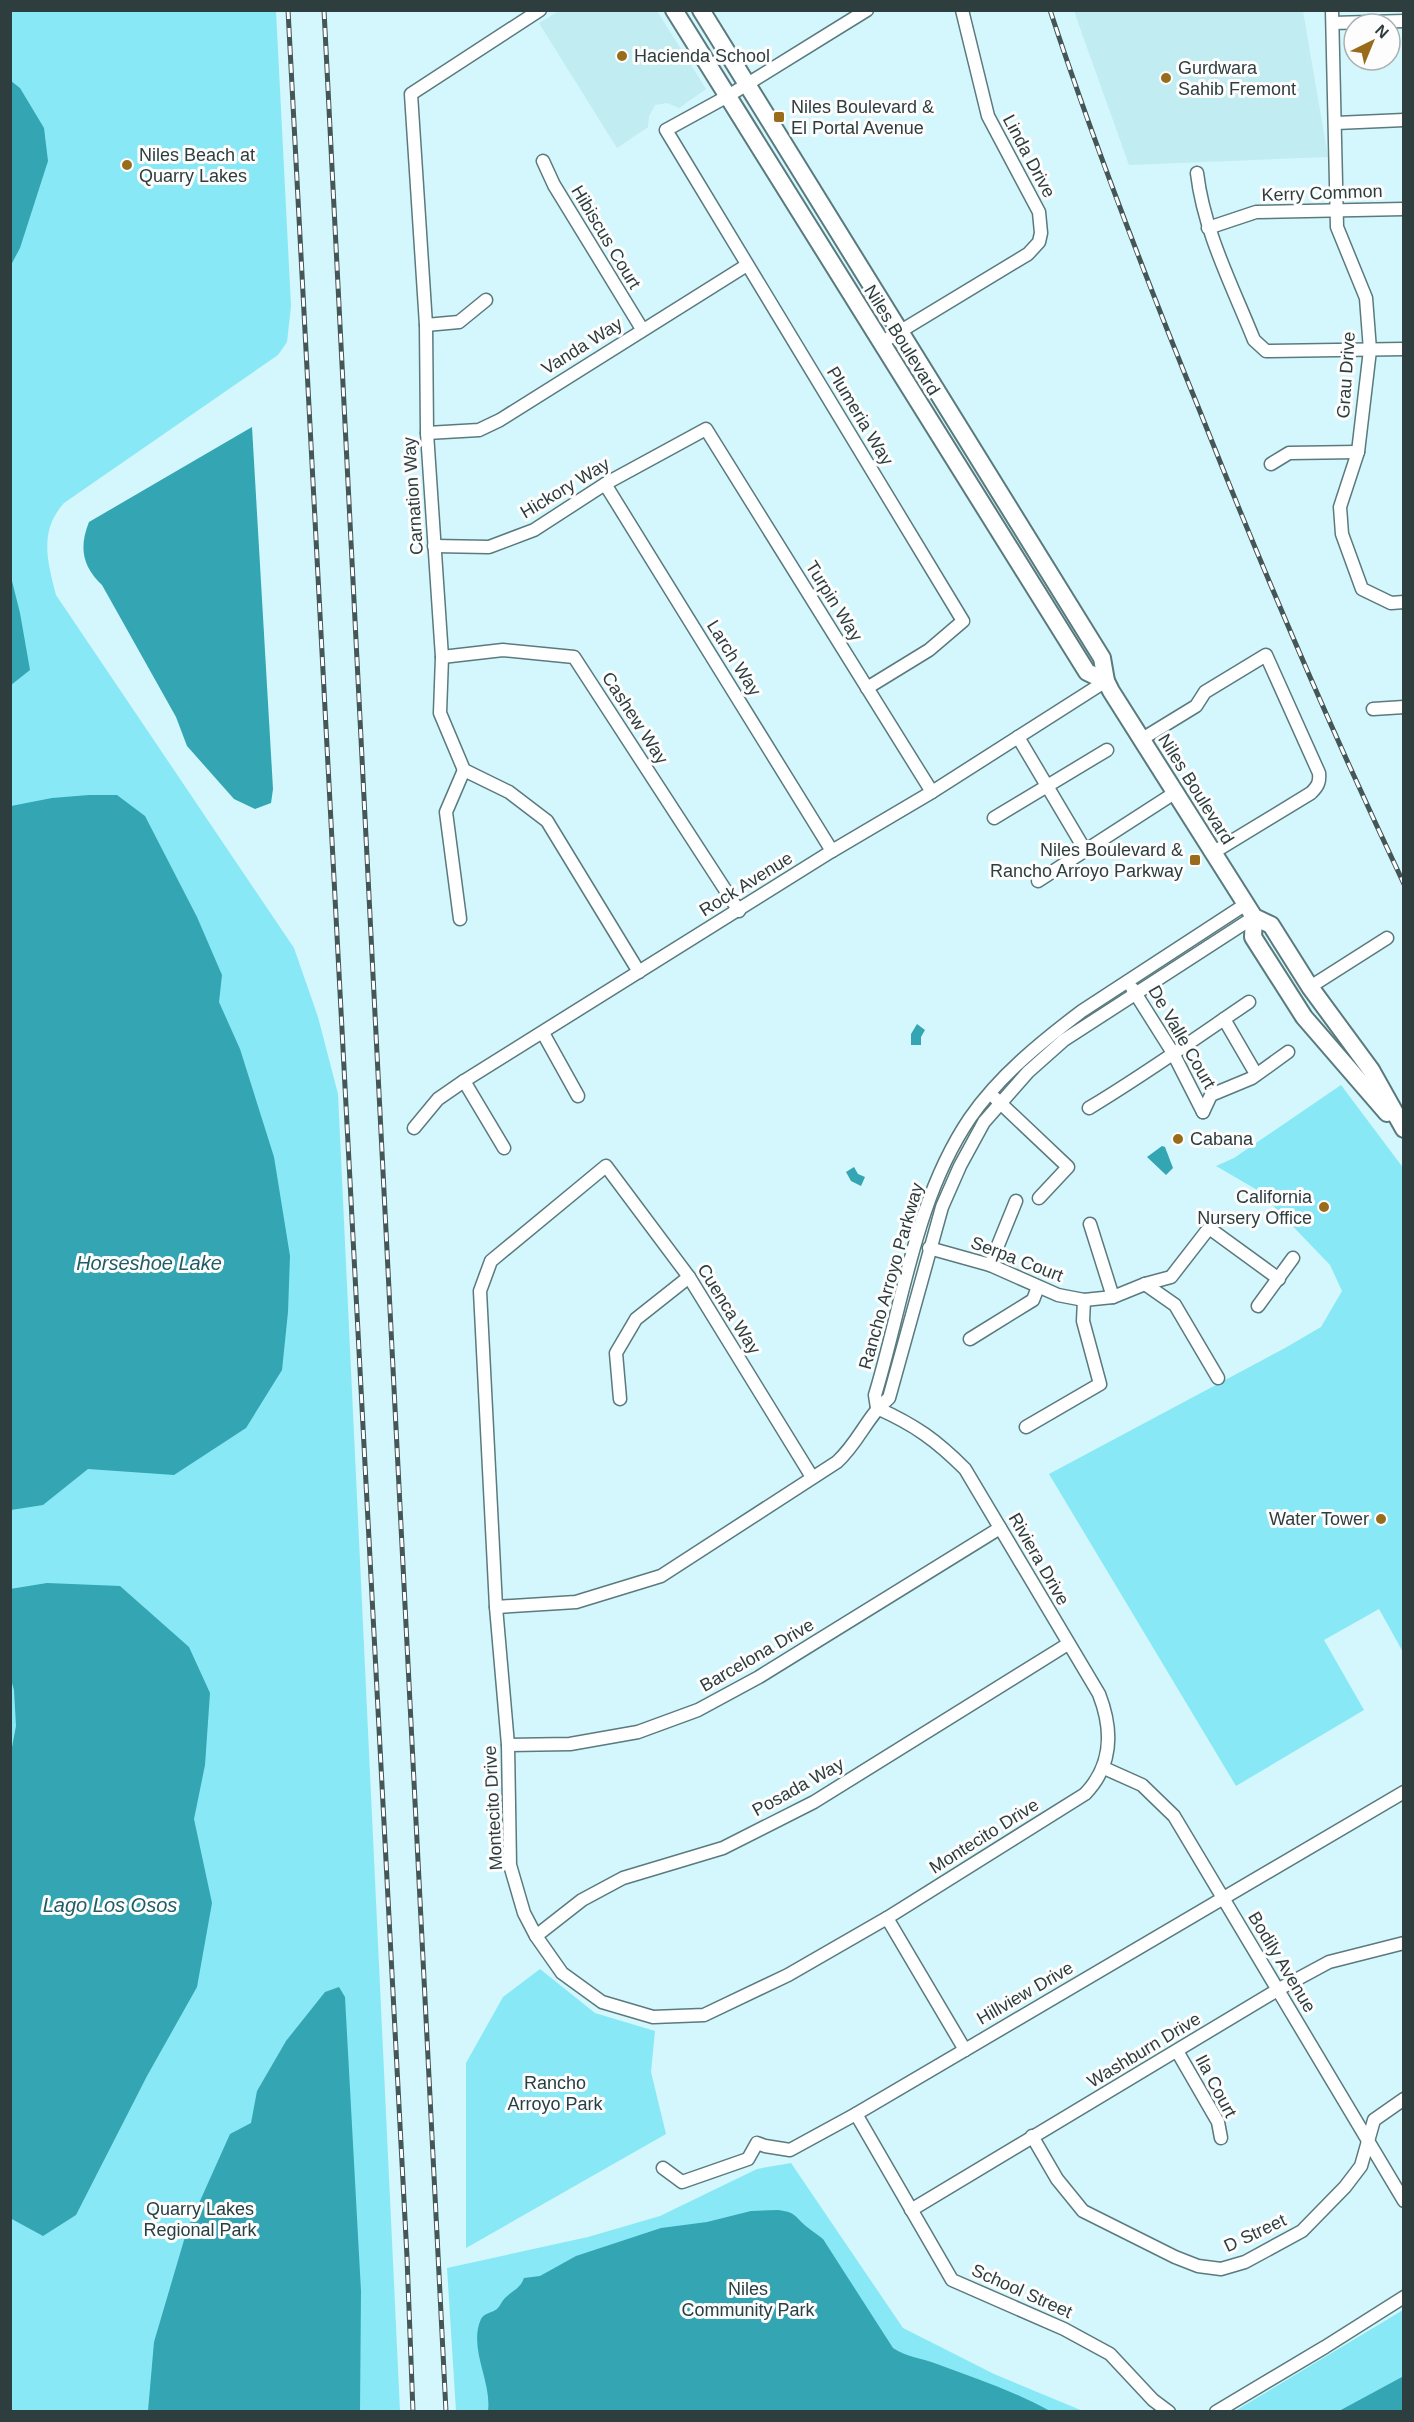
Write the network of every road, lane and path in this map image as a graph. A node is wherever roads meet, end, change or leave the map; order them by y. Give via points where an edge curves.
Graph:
1 (540, 10) edge
2 (674, 10) edge
3 (701, 10) edge
4 (867, 10) edge
5 (962, 10) edge
6 (1333, 17) edge
7 (1404, 21) edge
8 (746, 85) junction
9 (728, 96) junction
10 (1404, 120) edge
11 (1336, 123) junction
12 (543, 161) dead end
13 (1197, 173) dead end
14 (1404, 209) edge
15 (1338, 211) junction
16 (1208, 228) junction
17 (747, 265) junction
18 (486, 300) dead end
19 (426, 325) junction
20 (642, 329) junction
21 (899, 332) junction
22 (881, 343) junction
23 (1404, 349) edge
24 (1370, 350) junction
25 (706, 429) joint
26 (427, 433) junction
27 (1358, 452) junction
28 (1270, 464) dead end
29 (605, 484) junction
30 (434, 546) junction
31 (1404, 602) edge
32 (442, 657) junction
33 (1106, 681) junction
34 (867, 688) junction
35 (1404, 708) edge
36 (1373, 709) dead end
37 (1018, 737) junction
38 (1142, 739) junction
39 (1107, 750) dead end
40 (464, 770) junction
41 (1047, 786) junction
42 (932, 792) junction
43 (1176, 792) junction
44 (994, 818) dead end
45 (1085, 850) junction
46 (832, 851) junction
47 (1214, 852) junction
48 (1038, 880) dead end
49 (1250, 910) junction
50 (739, 911) junction
51 (460, 919) dead end
52 (1387, 938) dead end
53 (639, 972) junction
54 (1129, 981) junction
55 (1310, 987) junction
56 (1136, 994) junction
57 (1249, 1002) dead end
58 (1224, 1019) junction
59 (543, 1033) junction
60 (1288, 1052) dead end
61 (1173, 1053) junction
62 (1256, 1074) junction
63 (464, 1082) junction
64 (990, 1093) junction
65 (578, 1096) dead end
66 (999, 1102) junction
67 (1089, 1108) dead end
68 (414, 1128) dead end
69 (1404, 1131) edge
70 (504, 1148) dead end
71 (606, 1166) joint
72 (1039, 1198) dead end
73 (1016, 1201) dead end
74 (1090, 1224) dead end
75 (929, 1248) junction
76 (1293, 1258) dead end
77 (990, 1264) junction
78 (689, 1277) junction
79 (1279, 1279) junction
80 (1145, 1284) junction
81 (1038, 1287) junction
82 (1113, 1297) junction
83 (1084, 1300) junction
84 (1258, 1306) dead end
85 (970, 1339) dead end
86 (1218, 1378) dead end
87 (620, 1399) dead end
88 (877, 1408) junction
89 (1026, 1427) dead end
90 (812, 1477) junction
91 (1000, 1528) junction
92 (496, 1607) junction
93 (1068, 1644) junction
94 (508, 1745) junction
95 (1104, 1768) junction
96 (1404, 1792) edge
97 (1222, 1899) junction
98 (887, 1918) junction
99 (536, 1936) junction
100 (1404, 1943) edge
101 (1279, 1989) junction
102 (965, 2050) junction
103 (1178, 2051) junction
104 (1404, 2099) edge
105 (856, 2114) junction
106 (1032, 2136) junction
107 (1221, 2138) dead end
108 (1368, 2142) junction
109 (663, 2168) dead end
110 (1404, 2201) edge
111 (911, 2210) junction
112 (1404, 2297) edge
113 (1169, 2412) edge
114 (1216, 2412) edge

1 - 19 street, Carnation Way via 411,94
2 - 9 main road, Niles Boulevard
3 - 8 main road, Niles Boulevard
4 - 8 street
5 - 21 street, Linda Drive via 988,116 1039,212 1041,233 1039,242 1028,254
6 - 7 street
6 - 11 street, Grau Drive
8 - 9 street
8 - 21 main road, Niles Boulevard
9 - 17 street, Plumeria Way via 666,130
9 - 22 main road, Niles Boulevard
10 - 11 street
11 - 15 street, Grau Drive
12 - 20 street, Hibiscus Court
13 - 16 street
14 - 15 street, Kerry Common
15 - 16 street, Kerry Common via 1256,212
15 - 24 street, Grau Drive via 1337,227 1366,298
16 - 24 street via 1254,340 1266,351
17 - 20 street, Vanda Way
17 - 34 street, Plumeria Way via 963,621 928,650
18 - 19 street via 459,322
19 - 26 street, Carnation Way
20 - 26 street, Vanda Way via 500,420 479,429
21 - 22 street, Linda Drive
21 - 33 main road, Niles Boulevard via 1102,658
22 - 33 main road, Niles Boulevard via 1087,672
23 - 24 street
24 - 27 street, Grau Drive
25 - 29 street, Hickory Way
25 - 34 street, Turpin Way
26 - 30 street, Carnation Way
27 - 28 street via 1289,453
27 - 31 street, Grau Drive via 1340,507 1342,534 1362,589 1391,603
29 - 30 street, Hickory Way via 534,530 489,548
29 - 46 street, Larch Way
30 - 32 street, Carnation Way
32 - 40 street, Carnation Way via 440,713
32 - 50 street, Cashew Way via 503,650 574,657
33 - 37 street, Rock Avenue
33 - 38 main road, Niles Boulevard
34 - 42 street, Turpin Way
35 - 36 street
37 - 41 street
37 - 42 street, Rock Avenue
38 - 43 main road, Niles Boulevard
38 - 47 street via 1196,706 1205,692 1266,655 1320,780 1311,793
39 - 41 street
40 - 51 street via 446,812
40 - 53 street via 509,792 548,821
41 - 44 street
41 - 45 street
42 - 46 street, Rock Avenue
43 - 45 street
43 - 47 main road, Niles Boulevard
45 - 48 street
46 - 50 street, Rock Avenue
47 - 49 main road, Niles Boulevard
49 - 54 street, Rancho Arroyo Parkway
49 - 55 main road, Niles Boulevard via 1271,925
49 - 56 street, Rancho Arroyo Parkway
49 - 69 main road, Niles Boulevard via 1253,938 1304,1017
50 - 53 street, Rock Avenue
52 - 55 street
53 - 59 street, Rock Avenue
54 - 56 street, De Valle Court
54 - 64 street, Rancho Arroyo Parkway via 1058,1029
55 - 69 main road, Niles Boulevard via 1371,1070
56 - 61 street, De Valle Court
56 - 66 street, Rancho Arroyo Parkway via 1047,1054
57 - 58 street
58 - 61 street
58 - 62 street
59 - 63 street, Rock Avenue
59 - 65 street
60 - 62 street
61 - 62 street, De Valle Court via 1203,1112 1211,1095
61 - 67 street
63 - 68 street, Rock Avenue via 438,1099
63 - 70 street
64 - 66 street
64 - 88 street, Rancho Arroyo Parkway via 959,1136 928,1202 875,1395
66 - 72 street via 1068,1167
66 - 75 street, Rancho Arroyo Parkway via 960,1166
71 - 78 street, Cuenca Way
71 - 92 street, Montecito Drive via 491,1261 480,1291
73 - 77 street
74 - 82 street
75 - 77 street, Serpa Court
75 - 88 street, Rancho Arroyo Parkway via 889,1398
76 - 79 street
77 - 81 street, Serpa Court
78 - 87 street via 636,1319 616,1353
78 - 90 street, Cuenca Way
79 - 80 street, Serpa Court via 1209,1228 1171,1277
79 - 84 street
80 - 82 street, Serpa Court
80 - 86 street via 1175,1305
81 - 83 street, Serpa Court
81 - 85 street via 1033,1300
82 - 83 street, Serpa Court
83 - 89 street via 1083,1321 1100,1384
88 - 90 street, Rancho Arroyo Parkway via 852,1448
88 - 91 street, Riviera Drive via 903,1419 938,1442 965,1469
90 - 92 street, Rancho Arroyo Parkway via 661,1575 576,1602
91 - 93 street, Riviera Drive
91 - 94 street, Barcelona Drive via 759,1677 698,1710 638,1732 570,1744
92 - 94 street, Montecito Drive
93 - 95 street, Riviera Drive via 1099,1694 1107,1715 1109,1733
93 - 99 street, Posada Way via 814,1802 723,1848 623,1878 582,1900
94 - 99 street, Montecito Drive via 510,1865 524,1913
95 - 97 street, Bodily Avenue via 1142,1785 1174,1816
95 - 98 street, Montecito Drive via 1085,1794
96 - 97 street, Hillview Drive
97 - 101 street, Bodily Avenue
97 - 102 street, Hillview Drive
98 - 99 street, Montecito Drive via 788,1975 704,2015 653,2017 602,2002 562,1973
98 - 102 street
100 - 101 street, Washburn Drive via 1329,1962
101 - 103 street, Washburn Drive
101 - 108 street, Bodily Avenue
102 - 105 street, Hillview Drive
103 - 106 street, Washburn Drive
103 - 107 street, Ila Court via 1218,2122
104 - 108 street, D Street via 1374,2120
105 - 109 street, Hillview Drive via 790,2150 757,2143 748,2159 682,2182
105 - 111 street, School Street
106 - 108 street, D Street via 1057,2179 1083,2211 1175,2257 1221,2269 1245,2262 1302,2231 1351,2180 1361,2166
106 - 111 street, Washburn Drive
108 - 110 street, Bodily Avenue
111 - 113 street, School Street via 952,2280 1064,2328 1110,2354
112 - 114 street

